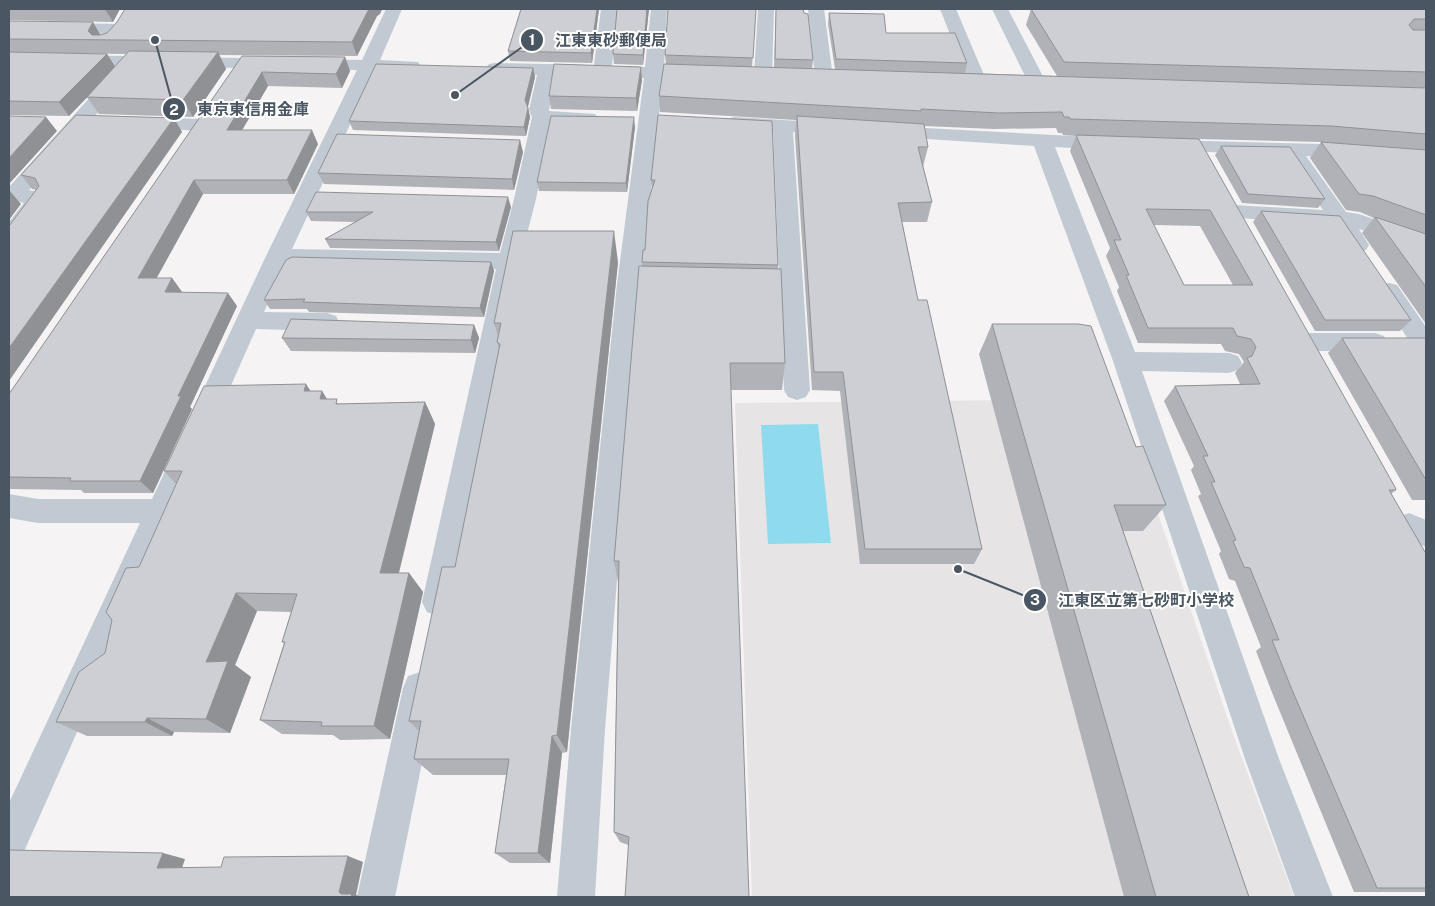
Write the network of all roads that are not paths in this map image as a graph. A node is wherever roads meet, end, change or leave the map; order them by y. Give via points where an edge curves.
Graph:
1 (394, 9) edge
2 (609, 9) edge
3 (660, 9) edge
4 (766, 9) edge
5 (816, 9) edge
6 (948, 9) edge
7 (1000, 9) edge
8 (9, 27) edge
9 (9, 59) edge
10 (94, 60) junction
11 (134, 61) junction
12 (243, 62) junction
13 (369, 64) junction
14 (429, 66) edge
15 (478, 68) edge
16 (547, 70) junction
17 (602, 71) junction
18 (654, 73) junction
19 (714, 74) edge
20 (744, 75) edge
21 (843, 78) edge
22 (959, 82) edge
23 (978, 82) junction
24 (997, 83) edge
25 (1017, 84) edge
26 (1038, 84) junction
27 (1058, 85) edge
28 (227, 86) edge
29 (638, 119) junction
30 (71, 122) junction
31 (715, 122) edge
32 (201, 125) edge
33 (783, 126) junction
34 (532, 135) junction
35 (1043, 142) junction
36 (1198, 147) junction
37 (1292, 150) junction
38 (1426, 159) edge
39 (1212, 172) edge
40 (1339, 218) junction
41 (9, 237) edge
42 (1249, 238) edge
43 (1426, 245) edge
44 (278, 256) junction
45 (509, 261) junction
46 (248, 320) junction
47 (347, 323) edge
48 (1425, 344) edge
49 (1126, 361) junction
50 (1229, 363) dead end
51 (1320, 367) edge
52 (797, 390) dead end
53 (9, 506) edge
54 (161, 511) junction
55 (1412, 523) edge
56 (1426, 557) edge
57 (433, 627) edge
58 (425, 666) edge
59 (9, 843) edge
60 (376, 897) edge
61 (576, 897) edge
62 (1314, 897) edge

1 - 13 street
2 - 17 street
3 - 18 street
4 - 20 street via 772,76
5 - 21 street via 815,78
6 - 23 street
7 - 26 street
8 - 10 street via 122,23
9 - 10 street
10 - 11 street
11 - 12 street
11 - 30 street
12 - 13 street
12 - 28 street
13 - 14 street
13 - 44 street via 344,138 317,193
15 - 16 street
16 - 17 street
16 - 34 street
17 - 18 street
18 - 19 street
18 - 29 street
22 - 23 street
23 - 24 street
25 - 26 street
26 - 27 street
29 - 34 street
29 - 61 street via 639,284 588,729
30 - 32 street
30 - 41 street via 14,194 38,199
31 - 33 street
33 - 35 street
33 - 52 street via 782,287
34 - 45 street via 516,198
35 - 36 street
35 - 49 street
36 - 37 street
36 - 39 street
37 - 38 street
37 - 40 street
40 - 42 street via 1230,204
40 - 43 street
40 - 48 street
44 - 45 street
44 - 46 street
45 - 57 street via 486,327
46 - 47 street
46 - 54 street
48 - 51 street via 1301,333
49 - 50 street
49 - 62 street via 1262,758
53 - 54 street via 38,512
54 - 59 street
55 - 56 street
58 - 60 street

